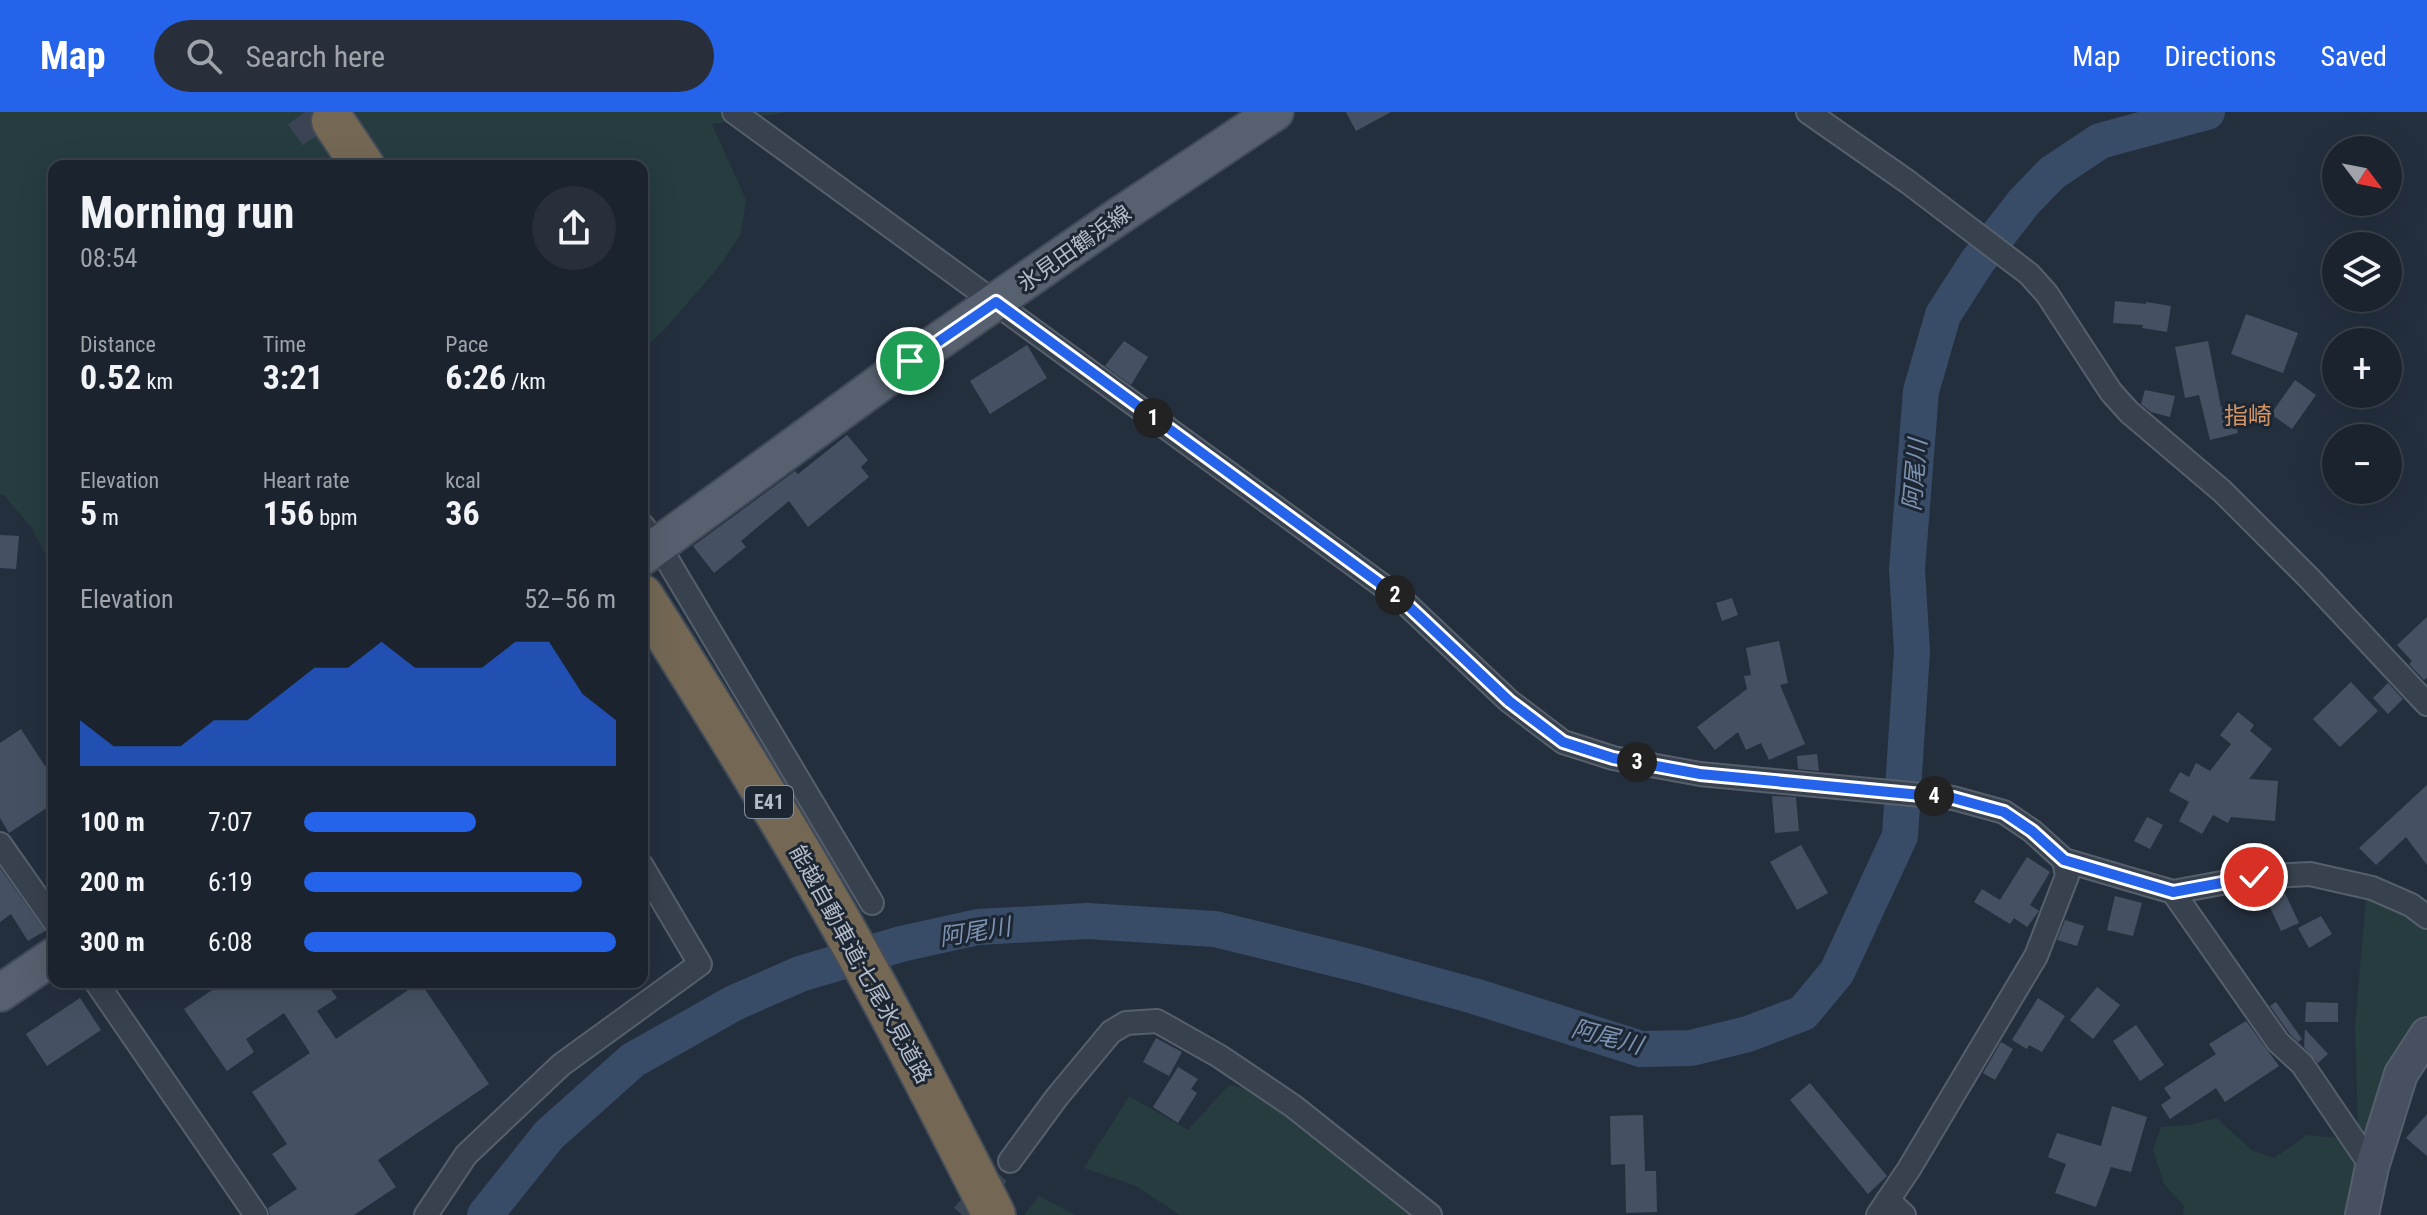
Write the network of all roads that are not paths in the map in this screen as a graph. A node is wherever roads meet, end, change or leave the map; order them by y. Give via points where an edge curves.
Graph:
1 (734, 112) edge
2 (1275, 112) edge
3 (1808, 112) edge
4 (332, 140) tunnel mouth
5 (356, 160) edge
6 (996, 302) junction
7 (648, 543) edge
8 (648, 606) edge
9 (648, 631) edge
10 (2427, 704) edge
11 (0, 844) edge
12 (2064, 860) junction
13 (648, 876) edge
14 (2173, 892) junction
15 (872, 903) dead end
16 (48, 912) edge
17 (2427, 917) edge
18 (48, 960) edge
19 (100, 988) edge
20 (0, 993) edge
21 (883, 1015) junction
22 (2427, 1034) edge
23 (1010, 1161) tunnel mouth
24 (2372, 1167) junction
25 (1890, 1210) edge
26 (256, 1215) edge
27 (426, 1215) edge
28 (979, 1215) edge
29 (994, 1215) edge
30 (1430, 1215) edge
31 (2362, 1215) edge

1 - 6 street
2 - 6 main road, 氷見田鶴浜線
3 - 10 street via 2029,274 2129,412 2222,491
4 - 5 highway
6 - 7 main road, 氷見田鶴浜線
6 - 12 street via 1401,599 1509,701 1563,742 1613,758 1700,774 1953,798 2004,812
7 - 15 street
8 - 21 highway, 能越自動車道;七尾氷見道路 / E41 via 823,892
9 - 21 highway, 能越自動車道;七尾氷見道路 / E41
11 - 16 street
12 - 14 street
12 - 25 street via 2067,876 2036,956
13 - 27 street via 700,964 561,1065 466,1155
14 - 17 street via 2254,877 2310,874 2372,888
14 - 24 street
18 - 20 main road
19 - 26 street
21 - 28 highway, 能越自動車道;七尾氷見道路 / E41
21 - 29 highway, 能越自動車道;七尾氷見道路 / E41
22 - 24 street via 2401,1074
23 - 30 street via 1111,1032 1126,1023 1157,1021 1293,1106
24 - 31 street

